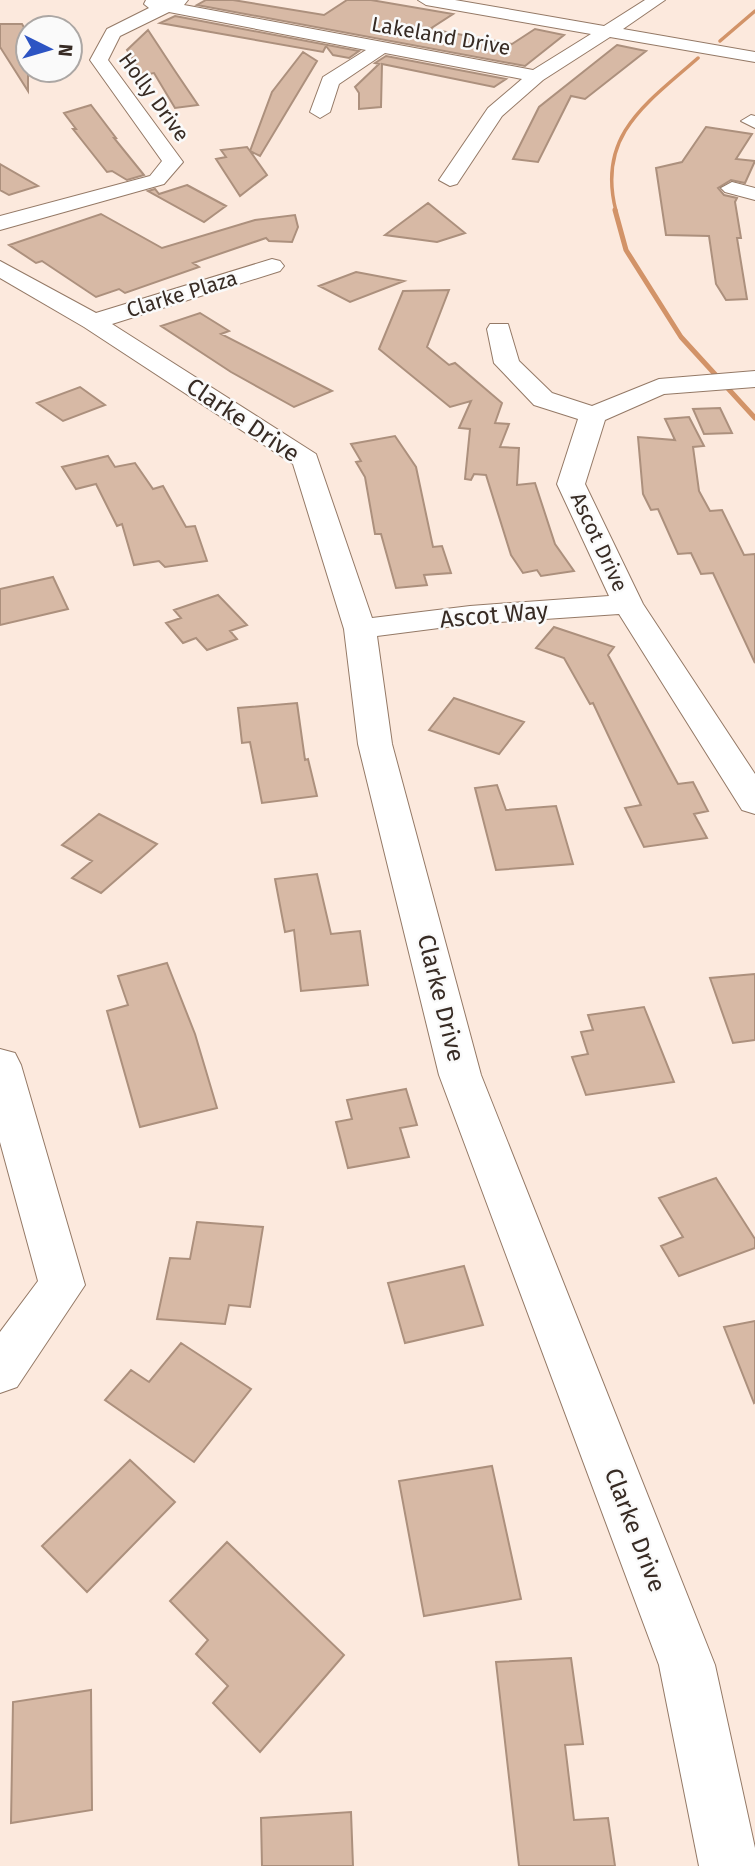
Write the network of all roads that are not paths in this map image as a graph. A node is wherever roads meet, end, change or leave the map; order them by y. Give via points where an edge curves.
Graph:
1 (132, 0) edge
2 (426, 0) edge
3 (657, 0) edge
4 (174, 3) edge
5 (606, 33) junction
6 (381, 48) junction
7 (755, 57) edge
8 (536, 76) junction
9 (320, 112) dead end
10 (450, 180) dead end
11 (732, 188) dead end
12 (755, 194) edge
13 (0, 223) edge
14 (272, 266) dead end
15 (7, 280) edge
16 (93, 322) junction
17 (499, 329) dead end
18 (755, 379) edge
19 (593, 415) junction
20 (628, 604) junction
21 (360, 629) junction
22 (755, 802) edge
23 (0, 1066) edge
24 (0, 1371) edge
25 (729, 1866) edge

1 - 4 street, Lakeland Drive
2 - 5 street
3 - 5 street
4 - 6 street, Lakeland Drive
4 - 13 street, Holly Drive via 113,33 99,60 173,162 157,180
5 - 7 street
5 - 8 street
6 - 8 street, Lakeland Drive
6 - 9 street via 330,81
8 - 10 street via 495,112
11 - 12 street
14 - 16 street, Clarke Plaza
15 - 16 street, Clarke Drive
16 - 21 street, Clarke Drive via 306,460
17 - 19 street via 507,363 543,400
18 - 19 street via 659,387
19 - 20 street, Ascot Drive via 571,484
20 - 21 street, Ascot Way via 470,615
20 - 22 street, Ascot Drive
21 - 25 street, Clarke Drive via 375,744 460,1075 687,1665
23 - 24 street via 62,1285

